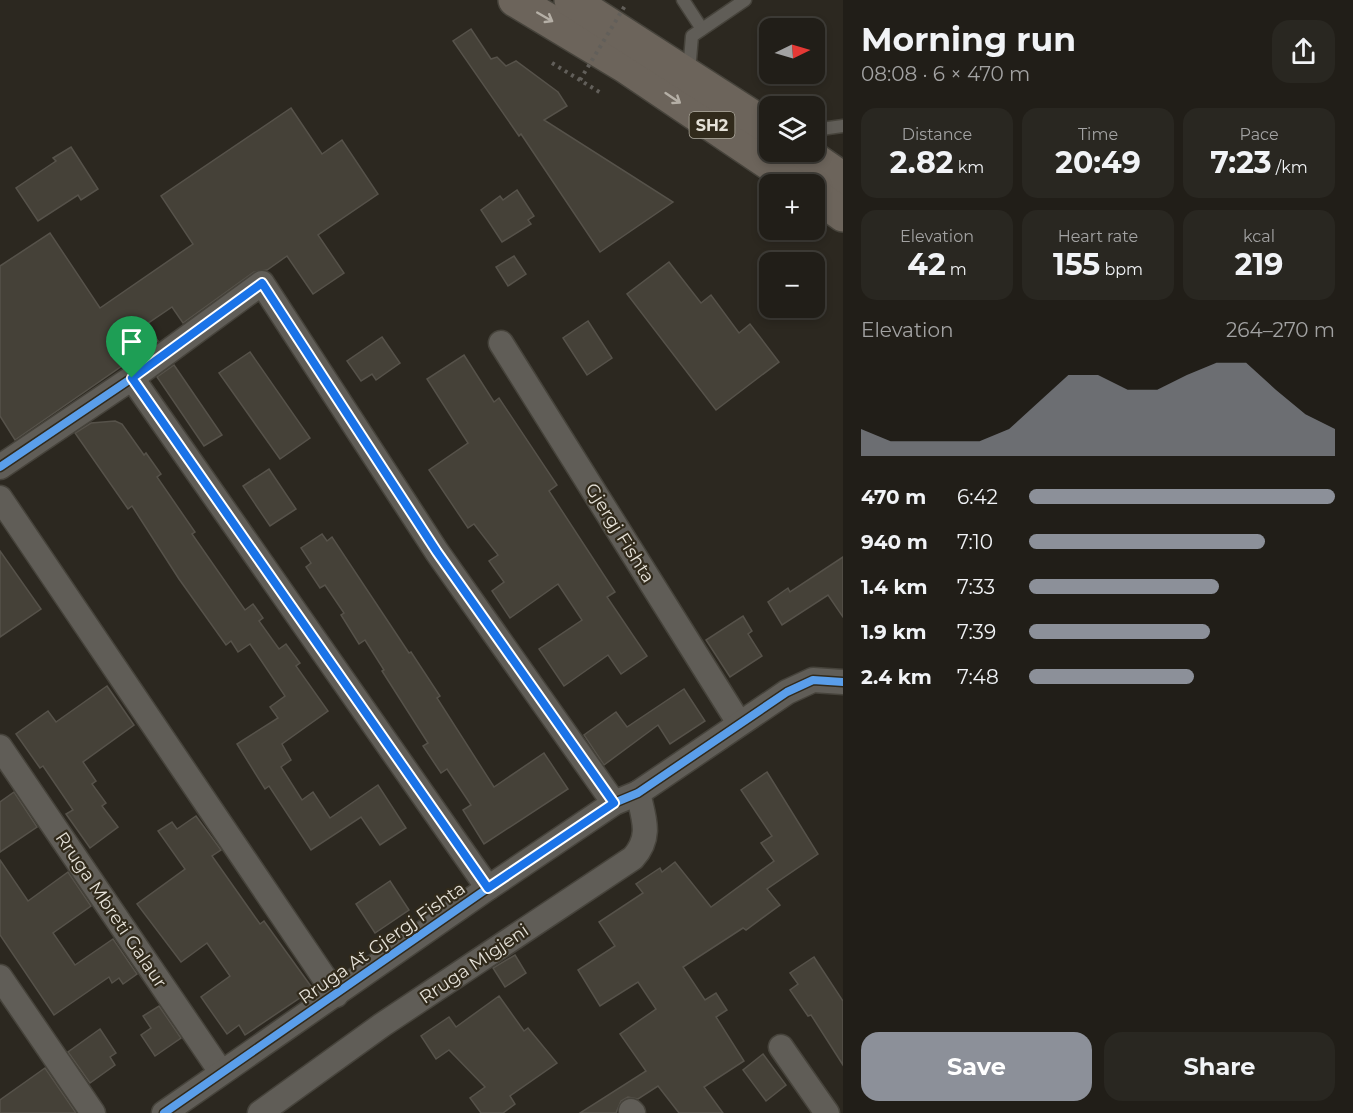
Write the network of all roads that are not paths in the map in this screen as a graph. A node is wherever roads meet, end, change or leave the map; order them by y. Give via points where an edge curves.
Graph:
1 (515, 0) edge
2 (571, 0) edge
3 (683, 0) edge
4 (745, 0) edge
5 (702, 29) junction
6 (689, 75) junction
7 (759, 121) edge
8 (843, 126) edge
9 (825, 128) edge
10 (818, 162) edge
11 (785, 174) edge
12 (843, 179) edge
13 (825, 202) edge
14 (843, 215) edge
15 (501, 343) dead end
16 (132, 378) junction
17 (0, 467) edge
18 (0, 498) edge
19 (843, 682) edge
20 (740, 723) junction
21 (0, 747) edge
22 (638, 793) junction
23 (614, 803) junction
24 (488, 888) junction
25 (0, 977) edge
26 (336, 995) junction
27 (781, 1047) dead end
28 (221, 1072) junction
29 (93, 1113) edge
30 (164, 1113) edge
31 (260, 1113) edge
32 (827, 1113) edge

1 -> 11 highway, SH2 via 625,66
2 - 6 highway, SH2
3 - 5 lane
4 - 5 lane
5 - 6 lane via 692,36
6 - 7 highway, SH2
8 - 9 lane
10 - 12 highway
13 - 14 highway
15 - 20 street, Gjergj Fishta
16 - 17 street
16 - 23 street via 262,283 437,552
16 - 24 street
18 - 26 street
19 - 20 street, Rruga At Gjergj Fishta via 813,680
20 - 22 street, Rruga At Gjergj Fishta
21 - 28 street, Rruga Mbreti Galaur
22 - 23 street, Rruga At Gjergj Fishta
22 - 31 street, Rruga Migjeni via 645,824 643,846 633,858 382,1025
23 - 24 street, Rruga At Gjergj Fishta
24 - 26 street, Rruga At Gjergj Fishta
25 - 29 street
26 - 28 street, Rruga At Gjergj Fishta
27 - 32 street
28 - 30 street, Rruga At Gjergj Fishta

